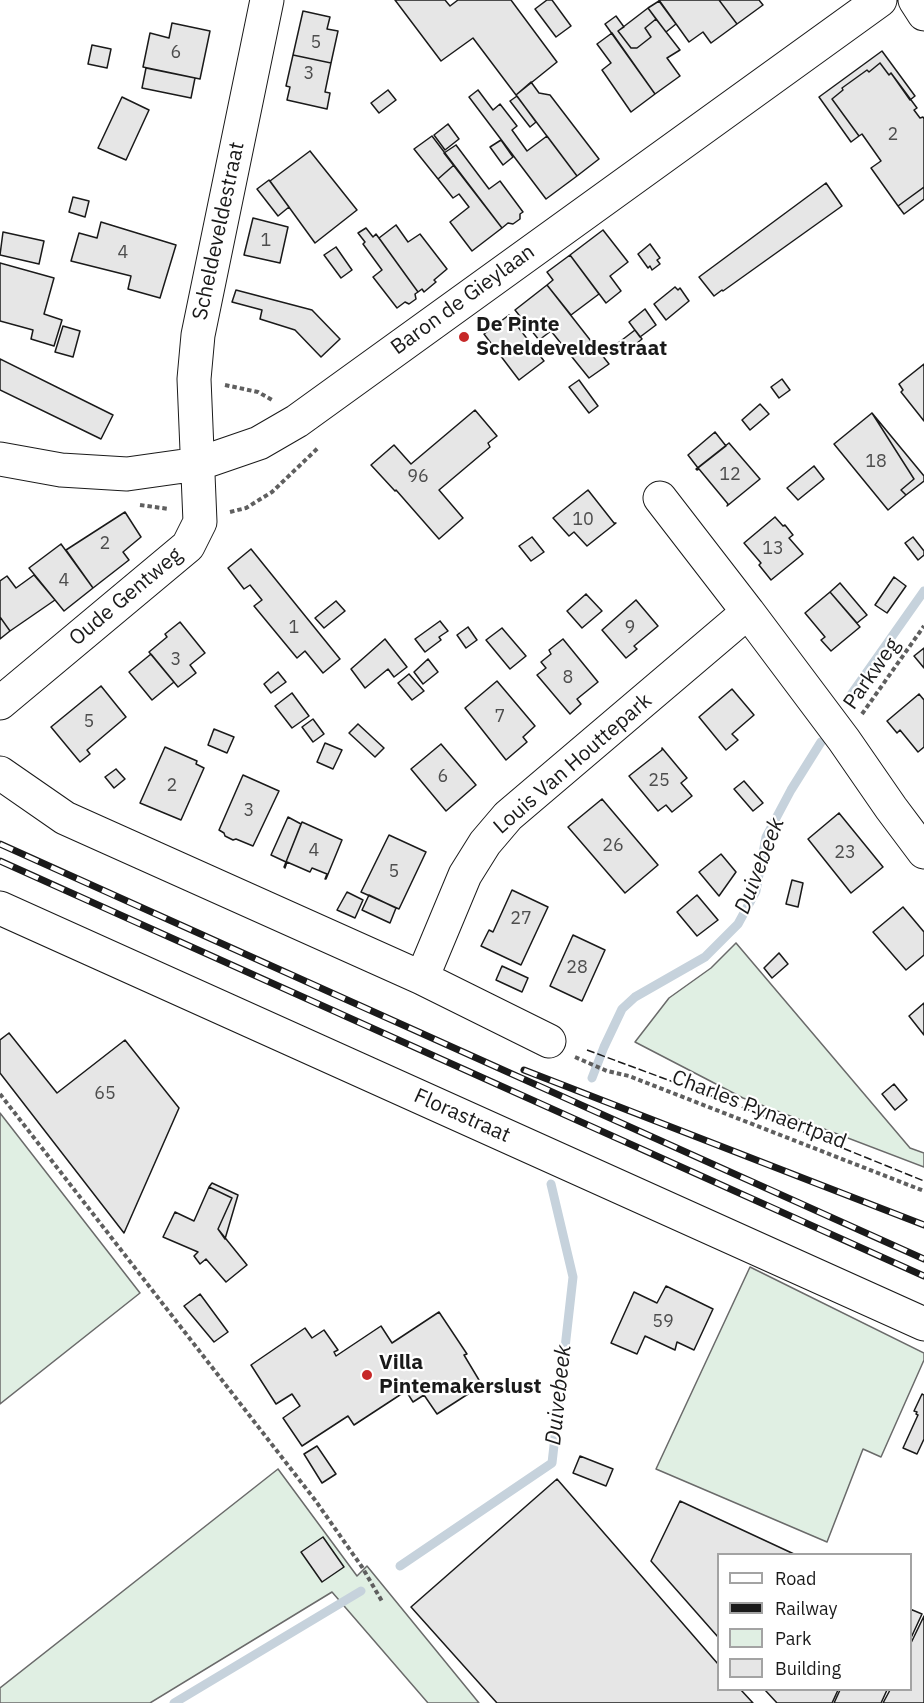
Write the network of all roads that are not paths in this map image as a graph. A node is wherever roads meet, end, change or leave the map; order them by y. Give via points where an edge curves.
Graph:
1 (267, 0) edge
2 (880, 0) edge
3 (915, 0) edge
4 (924, 14) edge
5 (0, 459) edge
6 (198, 464) junction
7 (660, 498) dead end
8 (748, 612) junction
9 (0, 703) edge
10 (0, 773) edge
11 (924, 852) edge
12 (0, 908) edge
13 (422, 978) junction
14 (549, 1041) dead end
15 (924, 1324) edge

1 - 6 street, Scheldeveldestraat via 198,335 194,379
2 - 6 street, Baron de Gieylaan via 297,421 258,443
3 - 4 street
5 - 6 street, Baron de Gieylaan via 61,470 127,474
6 - 9 street, Oude Gentweg via 200,522 188,546
7 - 8 street
8 - 11 street
8 - 13 street, Louis Van Houttepark via 508,816 484,843 465,875
10 - 13 street via 65,818
12 - 15 street, Florastraat
13 - 14 street

